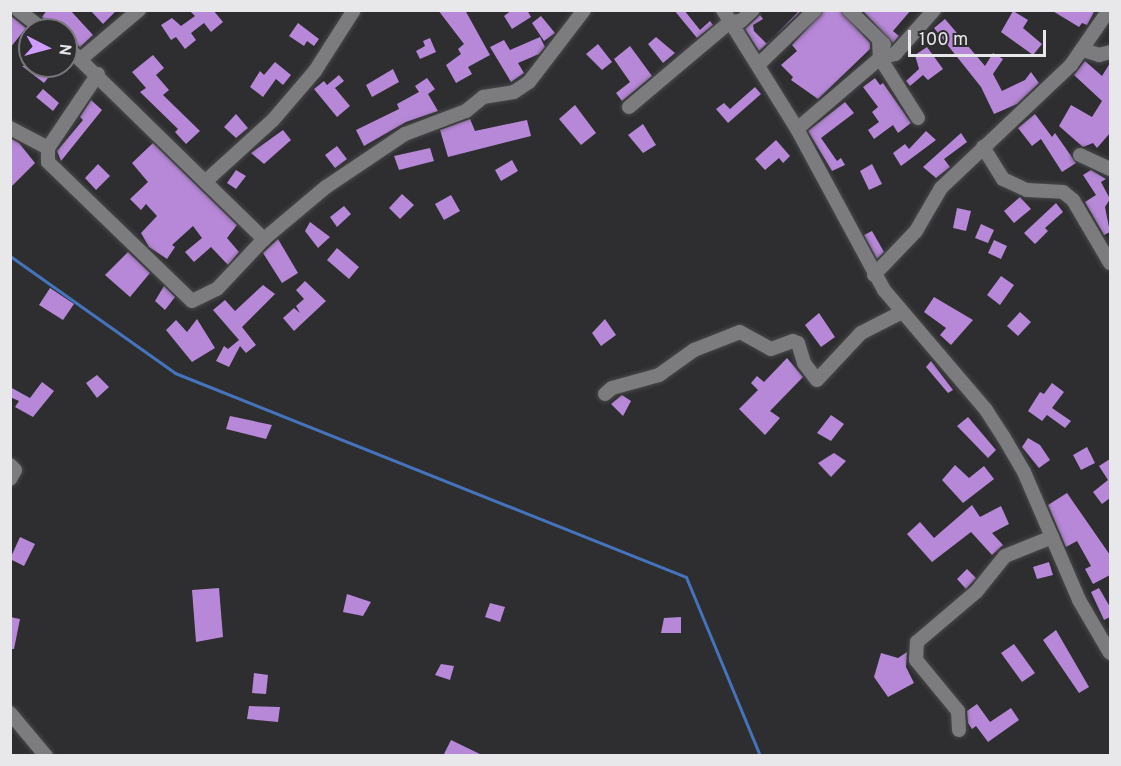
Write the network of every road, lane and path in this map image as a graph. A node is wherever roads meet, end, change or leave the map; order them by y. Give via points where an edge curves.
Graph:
1 (139, 10) edge
2 (354, 10) edge
3 (584, 10) edge
4 (753, 10) edge
5 (815, 10) edge
6 (849, 10) edge
7 (934, 10) edge
8 (1109, 10) edge
9 (726, 16) edge
10 (879, 40) junction
11 (1083, 51) junction
12 (1110, 51) edge
13 (895, 54) junction
14 (78, 55) edge
15 (82, 58) junction
16 (880, 58) junction
17 (758, 65) junction
18 (98, 74) junction
19 (629, 107) dead end
20 (918, 118) dead end
21 (10, 128) edge
22 (797, 129) junction
23 (983, 147) junction
24 (48, 148) junction
25 (1080, 155) dead end
26 (1110, 169) edge
27 (207, 180) junction
28 (264, 239) junction
29 (1110, 263) edge
30 (874, 275) junction
31 (900, 313) junction
32 (605, 394) dead end
33 (10, 465) edge
34 (10, 479) edge
35 (1052, 537) junction
36 (1110, 653) edge
37 (10, 713) edge
38 (959, 730) dead end
39 (46, 756) edge

1 - 15 street
2 - 27 street via 315,71 273,120
3 - 28 street via 529,82 514,92 483,97 466,111 405,134 326,187
4 - 9 street via 741,21
5 - 17 street
6 - 10 street
7 - 13 street
8 - 11 street
9 - 17 street
9 - 19 street
10 - 13 street
10 - 16 street
11 - 12 street via 1099,55
11 - 23 street via 1015,122
13 - 16 street
14 - 15 street
15 - 18 street
16 - 20 street
16 - 22 street
17 - 22 street
18 - 24 street
18 - 27 street
21 - 24 street
22 - 30 street
23 - 29 street via 1003,179 1027,190 1059,191 1073,200
23 - 30 street via 941,188 916,231
24 - 28 street via 48,162 192,301 217,289
25 - 26 street
27 - 28 street
30 - 31 street
31 - 32 street via 861,333 817,380 804,363 798,343 793,341 771,349 740,332 694,350 659,375 612,388
31 - 35 street via 986,410 1024,472
33 - 34 street via 15,470
35 - 36 street via 1079,600
35 - 38 street via 1005,556 976,592 917,642 916,660 958,711
37 - 39 street

